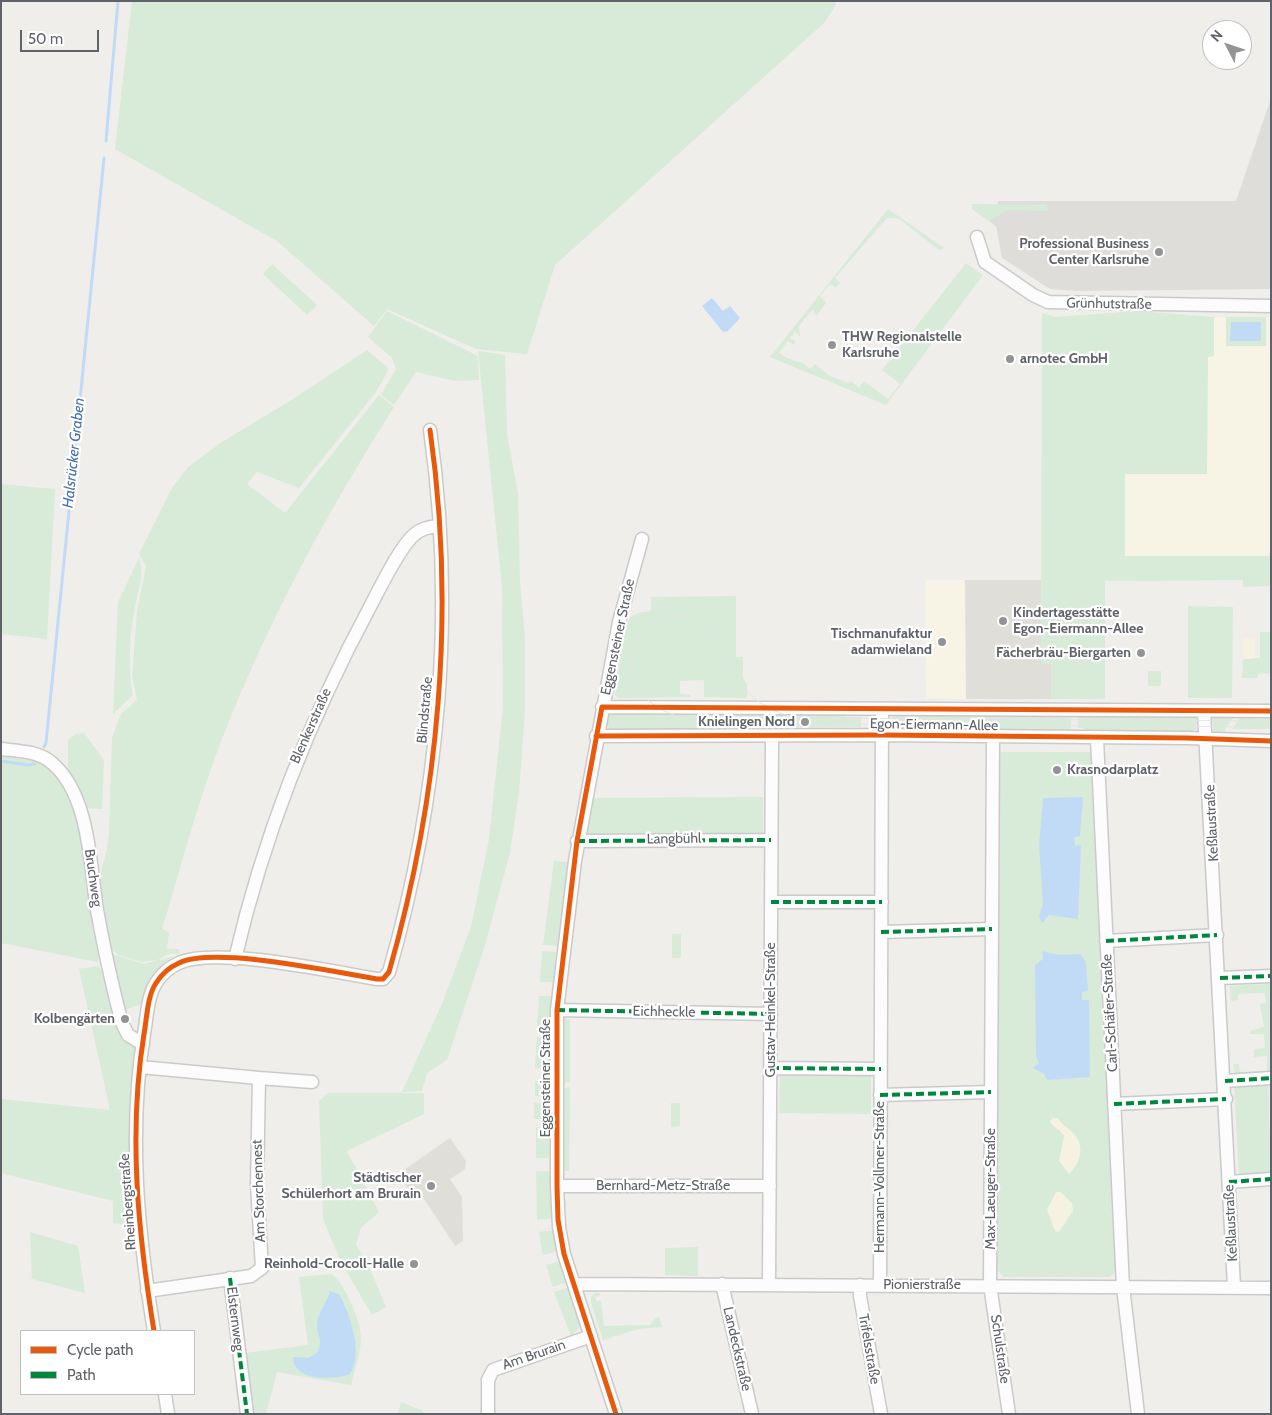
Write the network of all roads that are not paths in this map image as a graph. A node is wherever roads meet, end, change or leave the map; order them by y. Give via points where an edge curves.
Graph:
1 (977, 237) dead end
2 (1271, 306) edge
3 (430, 430) dead end
4 (439, 526) junction
5 (642, 539) dead end
6 (602, 707) junction
7 (882, 710) junction
8 (1271, 711) edge
9 (1204, 712) junction
10 (882, 735) junction
11 (596, 736) junction
12 (772, 737) junction
13 (993, 737) junction
14 (1206, 738) junction
15 (1097, 739) junction
16 (1271, 741) edge
17 (1, 749) edge
18 (771, 840) junction
19 (578, 841) junction
20 (771, 902) junction
21 (882, 902) junction
22 (992, 929) junction
23 (881, 932) junction
24 (1217, 935) junction
25 (1106, 941) junction
26 (235, 959) junction
27 (1271, 976) edge
28 (1220, 978) junction
29 (557, 1010) junction
30 (771, 1014) junction
31 (143, 1044) junction
32 (140, 1068) junction
33 (771, 1068) junction
34 (881, 1069) junction
35 (259, 1078) junction
36 (1271, 1078) edge
37 (1225, 1081) junction
38 (312, 1082) dead end
39 (991, 1092) junction
40 (880, 1095) junction
41 (1226, 1099) junction
42 (1114, 1104) junction
43 (1271, 1179) edge
44 (1229, 1182) junction
45 (556, 1186) junction
46 (770, 1186) junction
47 (230, 1278) junction
48 (574, 1284) junction
49 (722, 1284) junction
50 (769, 1284) junction
51 (860, 1285) junction
52 (880, 1285) junction
53 (990, 1285) junction
54 (1123, 1287) junction
55 (1234, 1287) junction
56 (1271, 1288) edge
57 (147, 1291) junction
58 (154, 1330) edge
59 (591, 1336) junction
60 (165, 1395) edge
61 (168, 1414) edge
62 (247, 1414) edge
63 (488, 1414) edge
64 (616, 1414) edge
65 (752, 1414) edge
66 (881, 1414) edge
67 (1009, 1414) edge
68 (1138, 1414) edge

1 - 2 street, Grünhutstraße via 985,262 1048,302
3 - 4 street, Blindstraße
4 - 26 street, Blenkerstraße via 423,529 406,544 328,688 281,798
4 - 26 street, Blindstraße via 441,651 430,784 405,917 389,972 377,980
5 - 6 street, Eggensteiner Straße via 621,615
6 - 7 street, Egon-Eiermann-Allee
6 - 11 street, Eggensteiner Straße
7 - 9 street, Egon-Eiermann-Allee
7 - 10 street, Hermann-Vollmer-Straße
8 - 9 street, Egon-Eiermann-Allee
9 - 14 street, Keßlaustraße
10 - 12 street, Egon-Eiermann-Allee
10 - 13 street, Egon-Eiermann-Allee
10 - 21 street, Hermann-Vollmer-Straße
11 - 12 street, Egon-Eiermann-Allee
11 - 19 street, Eggensteiner Straße
12 - 18 street, Gustav-Heinkel-Straße
13 - 15 street, Egon-Eiermann-Allee
13 - 22 street, Max-Laeuger-Straße
14 - 15 street, Egon-Eiermann-Allee
14 - 16 street, Egon-Eiermann-Allee
14 - 24 street, Keßlaustraße
15 - 25 street, Carl-Schäfer-Straße
17 - 31 street, Bruchweg via 35,754 50,761 62,772 68,784 88,837 97,909 122,1023 128,1035
18 - 19 street, Langbühl
18 - 20 street, Gustav-Heinkel-Straße
19 - 29 street, Eggensteiner Straße
20 - 21 street
20 - 30 street, Gustav-Heinkel-Straße
21 - 23 street, Hermann-Vollmer-Straße
22 - 23 street
22 - 39 street, Max-Laeuger-Straße
23 - 34 street, Hermann-Vollmer-Straße
24 - 25 street
24 - 28 street, Keßlaustraße
25 - 42 street, Carl-Schäfer-Straße
26 - 31 street, Rheinbergstraße via 205,957 180,963 164,973 154,988
27 - 28 street
28 - 37 street, Keßlaustraße
29 - 30 street, Eichheckle
29 - 45 street, Eggensteiner Straße
30 - 33 street, Gustav-Heinkel-Straße
31 - 32 street, Rheinbergstraße
32 - 35 street
32 - 57 street, Rheinbergstraße via 136,1172
33 - 34 street
33 - 46 street, Gustav-Heinkel-Straße
34 - 40 street, Hermann-Vollmer-Straße
35 - 38 street
35 - 47 street, Am Storchennest via 257,1185 263,1263 256,1274
36 - 37 street
37 - 41 street, Keßlaustraße
39 - 40 street
39 - 53 street, Max-Laeuger-Straße
40 - 52 street, Hermann-Vollmer-Straße
41 - 42 street
41 - 44 street, Keßlaustraße
42 - 54 street, Carl-Schäfer-Straße
43 - 44 street
44 - 55 street, Keßlaustraße
45 - 46 street, Bernhard-Metz-Straße
45 - 48 street, Eggensteiner Straße via 559,1227
46 - 50 street, Gustav-Heinkel-Straße
47 - 57 street, Elsternweg
47 - 62 street, Elsternweg
48 - 49 street, Pionierstraße
48 - 59 street, Eggensteiner Straße
49 - 50 street, Pionierstraße
49 - 65 street, Landeckstraße
50 - 51 street, Pionierstraße
51 - 52 street, Pionierstraße
51 - 66 street, Trifelsstraße
52 - 53 street, Pionierstraße
53 - 54 street, Pionierstraße
53 - 67 street, Schulstraße
54 - 55 street, Pionierstraße
54 - 68 street, Carl-Schäfer-Straße
55 - 56 street, Pionierstraße
57 - 58 street, Rheinbergstraße
59 - 63 street, Am Brurain via 493,1370 488,1380
59 - 64 street, Eggensteiner Straße
60 - 61 street

